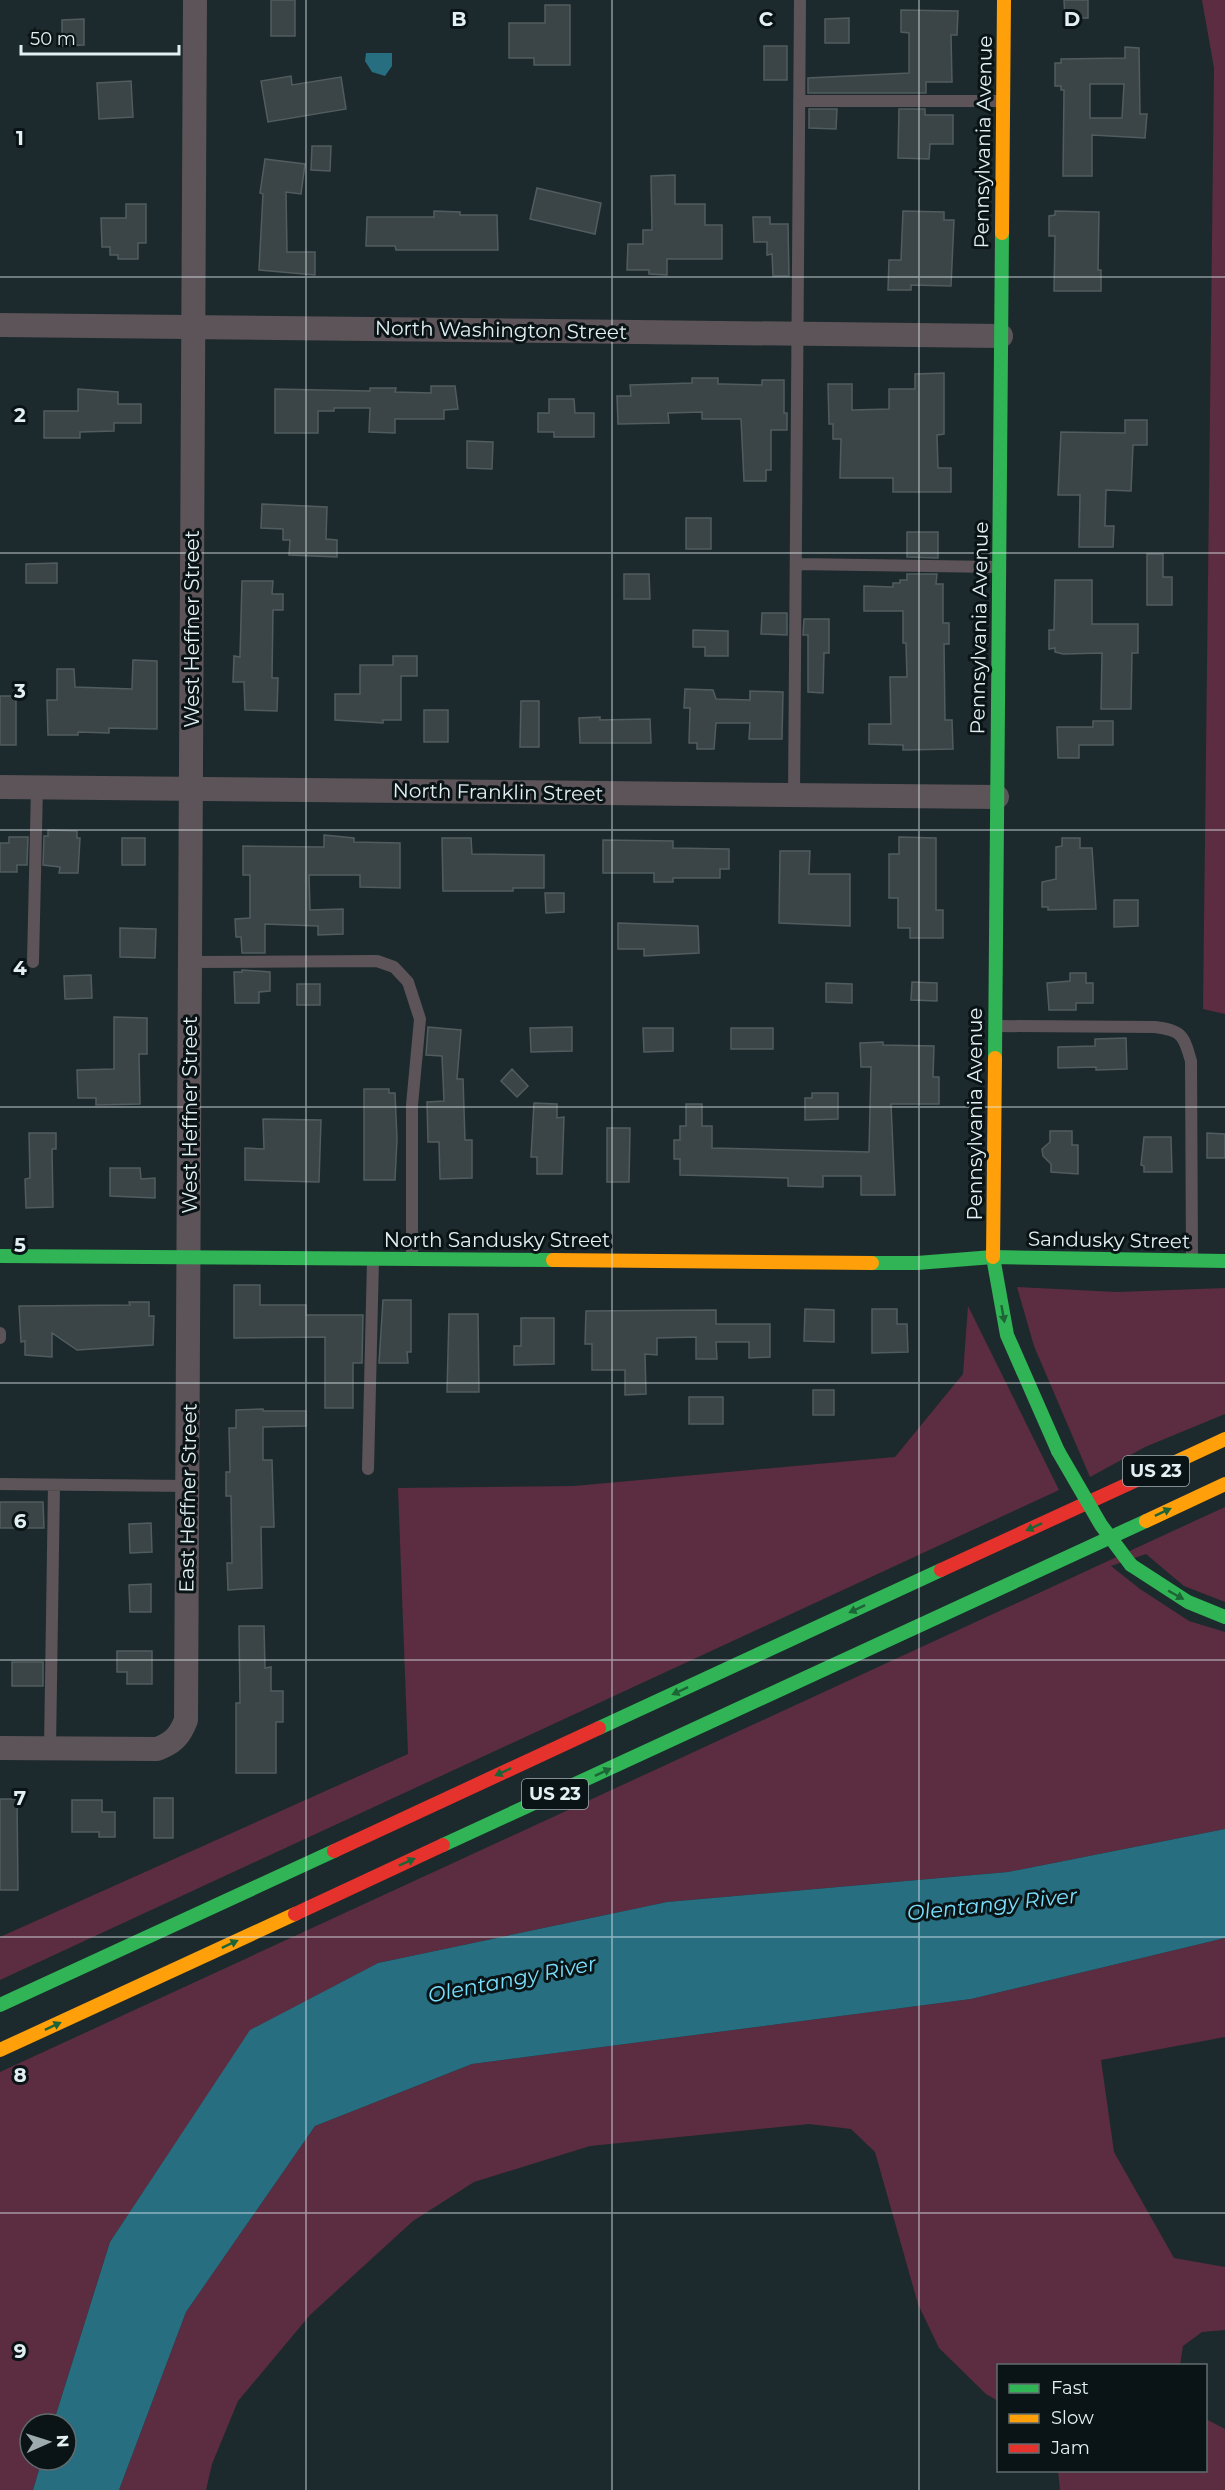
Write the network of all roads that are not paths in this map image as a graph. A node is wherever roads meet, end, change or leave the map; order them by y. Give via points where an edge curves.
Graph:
1 (195, 0) edge
2 (800, 0) edge
3 (1004, 0) edge
4 (799, 101) junction
5 (1003, 101) junction
6 (0, 325) edge
7 (193, 327) junction
8 (797, 333) junction
9 (1001, 336) junction
10 (797, 564) junction
11 (999, 567) junction
12 (0, 787) edge
13 (37, 787) junction
14 (192, 789) junction
15 (794, 795) junction
16 (997, 797) junction
17 (33, 962) dead end
18 (191, 962) junction
19 (995, 1026) junction
20 (0, 1256) edge
21 (189, 1257) junction
22 (993, 1257) junction
23 (373, 1258) junction
24 (412, 1259) junction
25 (1225, 1261) edge
26 (1192, 1262) junction
27 (0, 1333) edge
28 (0, 1338) edge
29 (1225, 1439) edge
30 (368, 1469) dead end
31 (0, 1484) edge
32 (1225, 1484) edge
33 (54, 1485) junction
34 (189, 1486) junction
35 (1225, 1617) edge
36 (0, 1748) edge
37 (50, 1748) junction
38 (0, 2005) edge
39 (0, 2050) edge

1 - 7 street, West Heffner Street
2 - 4 lane
3 - 5 main road, Pennsylvania Avenue
4 - 5 lane
4 - 8 lane
5 - 9 main road, Pennsylvania Avenue
6 - 7 street, North Washington Street
7 - 8 street, North Washington Street
7 - 14 street, West Heffner Street
8 - 9 street, North Washington Street
8 - 10 lane
9 - 11 main road, Pennsylvania Avenue
10 - 11 lane
10 - 15 lane
11 - 16 main road, Pennsylvania Avenue
12 - 13 street, North Franklin Street
13 - 14 street, North Franklin Street
13 - 17 lane
14 - 15 street, North Franklin Street
14 - 18 street, West Heffner Street
15 - 16 street, North Franklin Street
16 - 19 main road, Pennsylvania Avenue
18 - 21 street, West Heffner Street
18 - 24 lane via 377,961 394,968 408,982 420,1019 412,1105
19 - 22 main road, Pennsylvania Avenue
19 - 26 lane via 1155,1027 1174,1029 1185,1039 1191,1061
20 - 21 main road, North Sandusky Street
21 - 23 main road, North Sandusky Street
21 - 34 street, East Heffner Street
22 - 24 main road, North Sandusky Street via 917,1263
22 - 26 main road, Sandusky Street
22 -> 35 main road, Pennsylvania Avenue, bridge via 1007,1335 1058,1451 1101,1526 1131,1565 1168,1591 1206,1612
23 - 24 main road, North Sandusky Street
23 - 30 lane
25 - 26 main road, Sandusky Street
27 - 28 lane
29 -> 38 main road, US 23
31 - 33 lane
39 -> 32 main road, US 23
33 - 34 lane
33 - 37 lane
34 - 37 street, East Heffner Street via 186,1720 178,1737 157,1749
36 - 37 street

